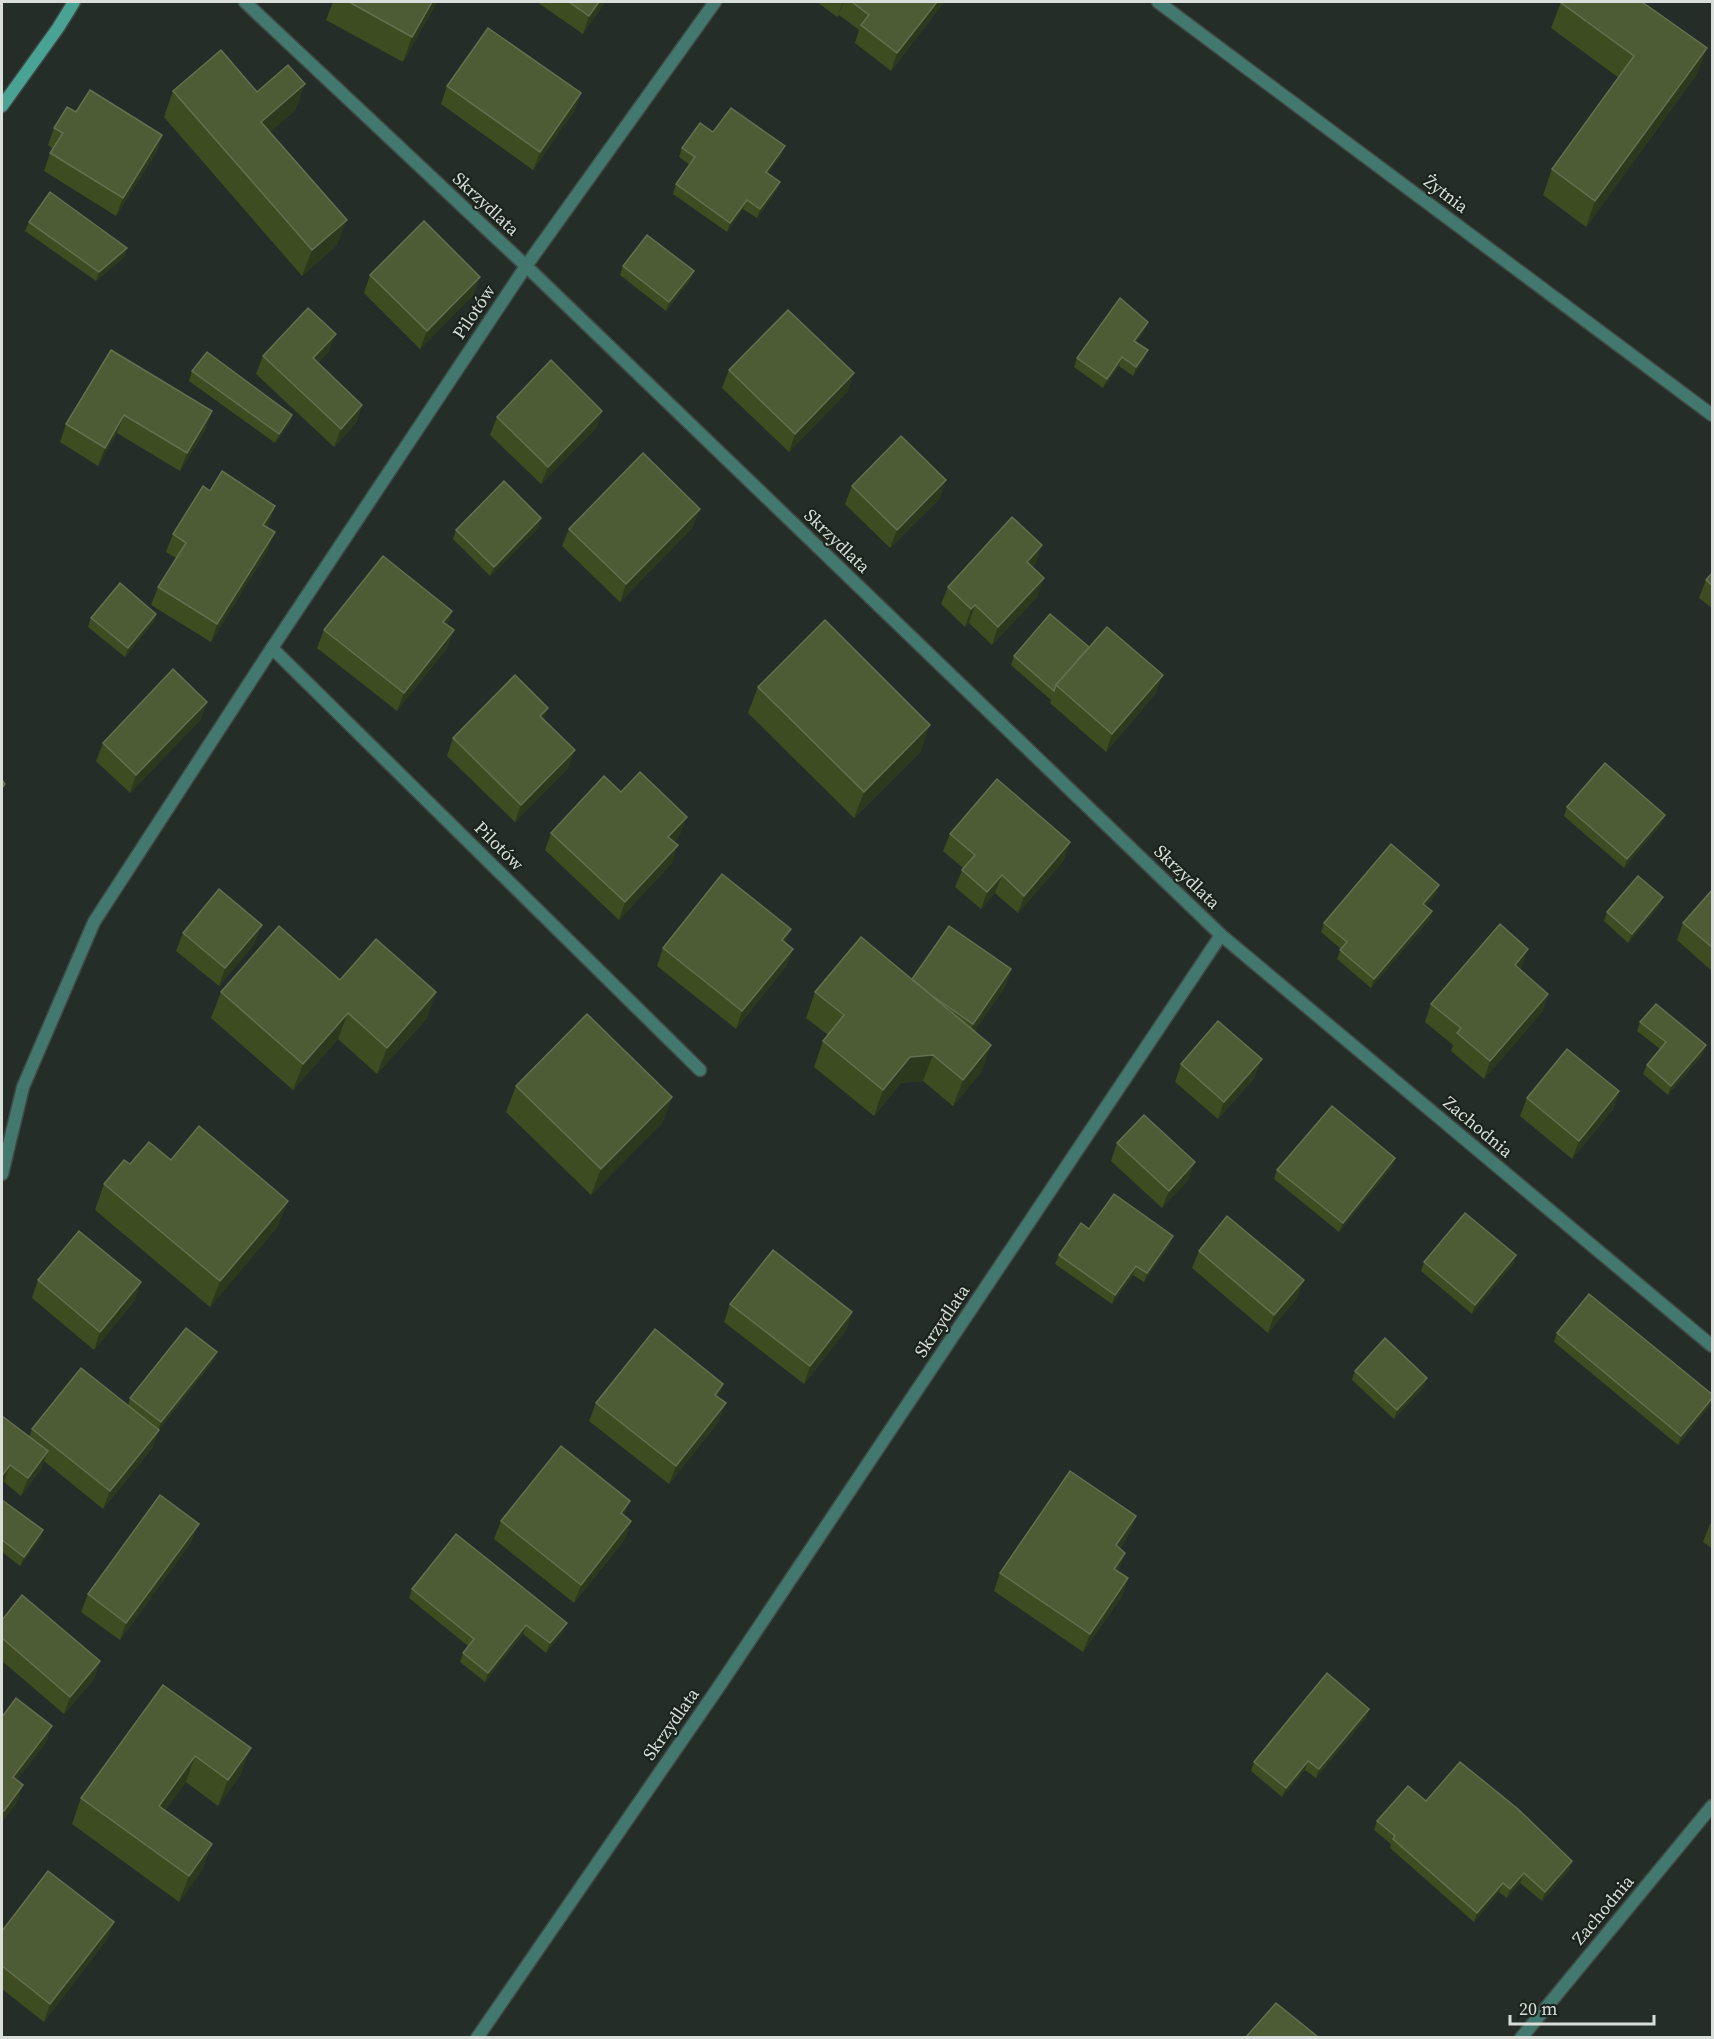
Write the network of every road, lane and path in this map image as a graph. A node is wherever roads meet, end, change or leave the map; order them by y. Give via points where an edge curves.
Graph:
1 (74, 2) edge
2 (245, 2) edge
3 (715, 2) edge
4 (1158, 2) edge
5 (2, 106) edge
6 (526, 266) junction
7 (1713, 415) edge
8 (272, 648) junction
9 (1221, 935) junction
10 (700, 1070) dead end
11 (2, 1174) edge
12 (1713, 1346) edge
13 (1713, 1806) edge
14 (477, 2037) edge
15 (1521, 2037) edge

1 - 5 street
2 - 6 street, Skrzydlata
3 - 6 street, Pilotów
4 - 7 street, Żytnia
6 - 8 street, Pilotów
6 - 9 street, Skrzydlata
8 - 10 street, Pilotów
8 - 11 street, Pilotów via 94,922 23,1087
9 - 12 street, Zachodnia
9 - 14 street, Skrzydlata via 727,1675
13 - 15 street, Zachodnia

